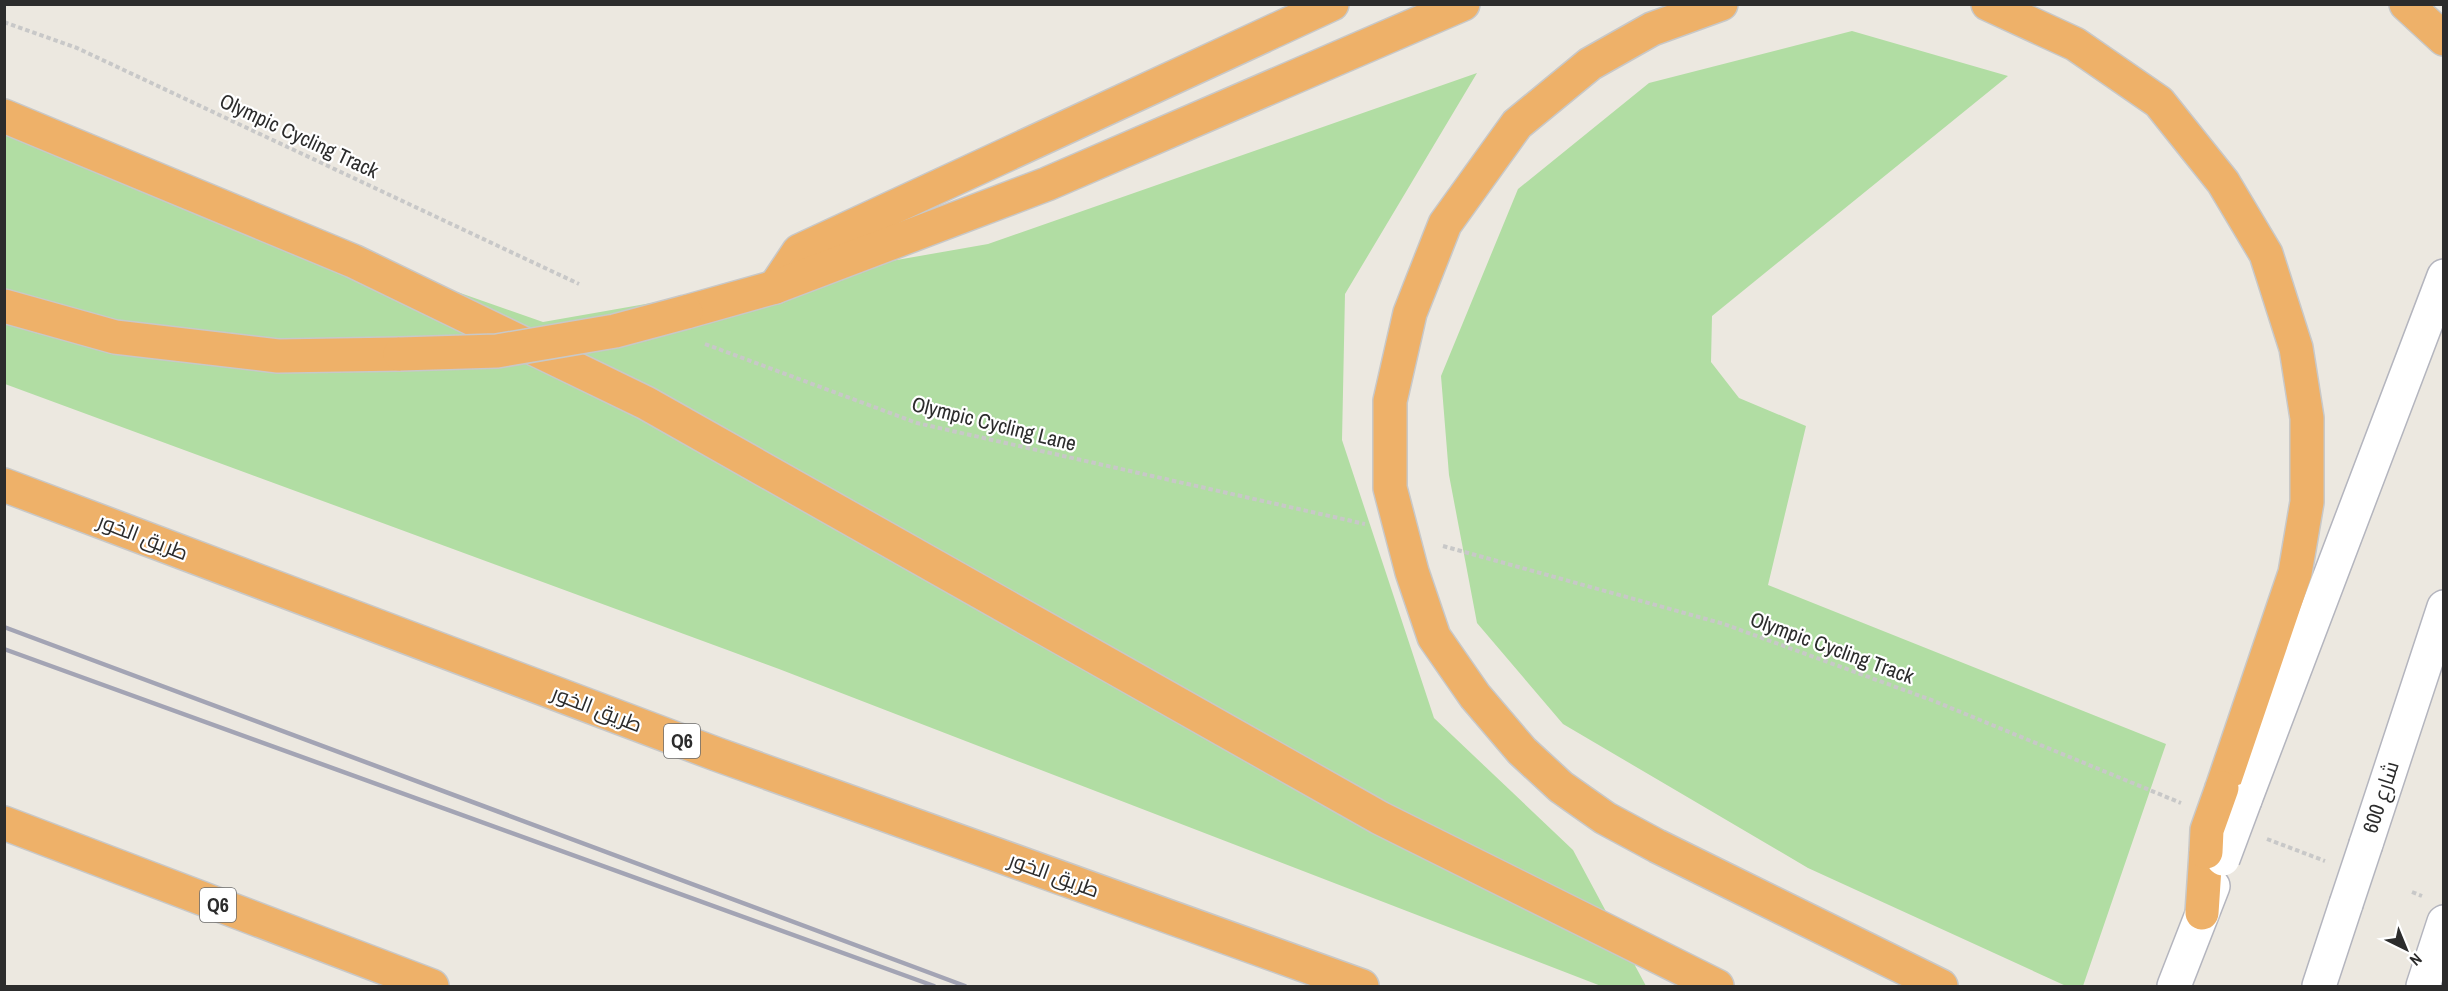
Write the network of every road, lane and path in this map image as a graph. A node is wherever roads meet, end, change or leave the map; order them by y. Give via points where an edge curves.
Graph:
1 (1332, 4) edge
2 (1463, 4) edge
3 (1721, 4) edge
4 (1988, 4) edge
5 (2406, 4) edge
6 (4, 22) edge
7 (2444, 39) edge
8 (4, 116) edge
9 (2444, 276) edge
10 (579, 284) dead end
11 (775, 287) junction
12 (4, 306) edge
13 (703, 344) dead end
14 (4, 485) edge
15 (1371, 525) dead end
16 (1443, 546) dead end
17 (2444, 607) edge
18 (2234, 794) junction
19 (2190, 807) dead end
20 (4, 823) edge
21 (2258, 835) dead end
22 (2333, 864) dead end
23 (2202, 913) joint
24 (2440, 932) edge
25 (432, 987) edge
26 (1362, 987) edge
27 (1717, 987) edge
28 (1941, 987) edge
29 (2174, 987) edge
30 (2319, 987) edge
31 (2423, 987) edge

1 - 11 highway via 799,251
2 - 11 highway via 1047,184
3 - 28 highway via 1652,29 1590,64 1518,124 1445,224 1410,313 1390,401 1390,488 1434,637 1475,696 1522,751 1561,787 1605,818 1657,846
4 - 18 highway via 2075,44 2159,102 2223,182 2265,254 2296,348 2307,418 2307,502 2295,573
5 - 7 highway
6 - 10 path, Olympic Cycling Track via 77,48
8 - 27 highway via 353,261 645,403 1380,818
9 - 18 main road
11 - 12 highway, bridge via 615,332 498,351 400,354 278,356 115,337
13 - 15 path, Olympic Cycling Lane via 917,423
14 - 26 highway, طريق الخور / Q6 via 716,753
16 - 19 path, Olympic Cycling Track via 1724,624 1934,701
17 - 30 main road, شارع 600, bridge
18 - 23 highway, bridge via 2207,830 2214,856
20 - 25 highway, Q6
21 - 22 path
23 - 29 main road
24 - 31 main road

